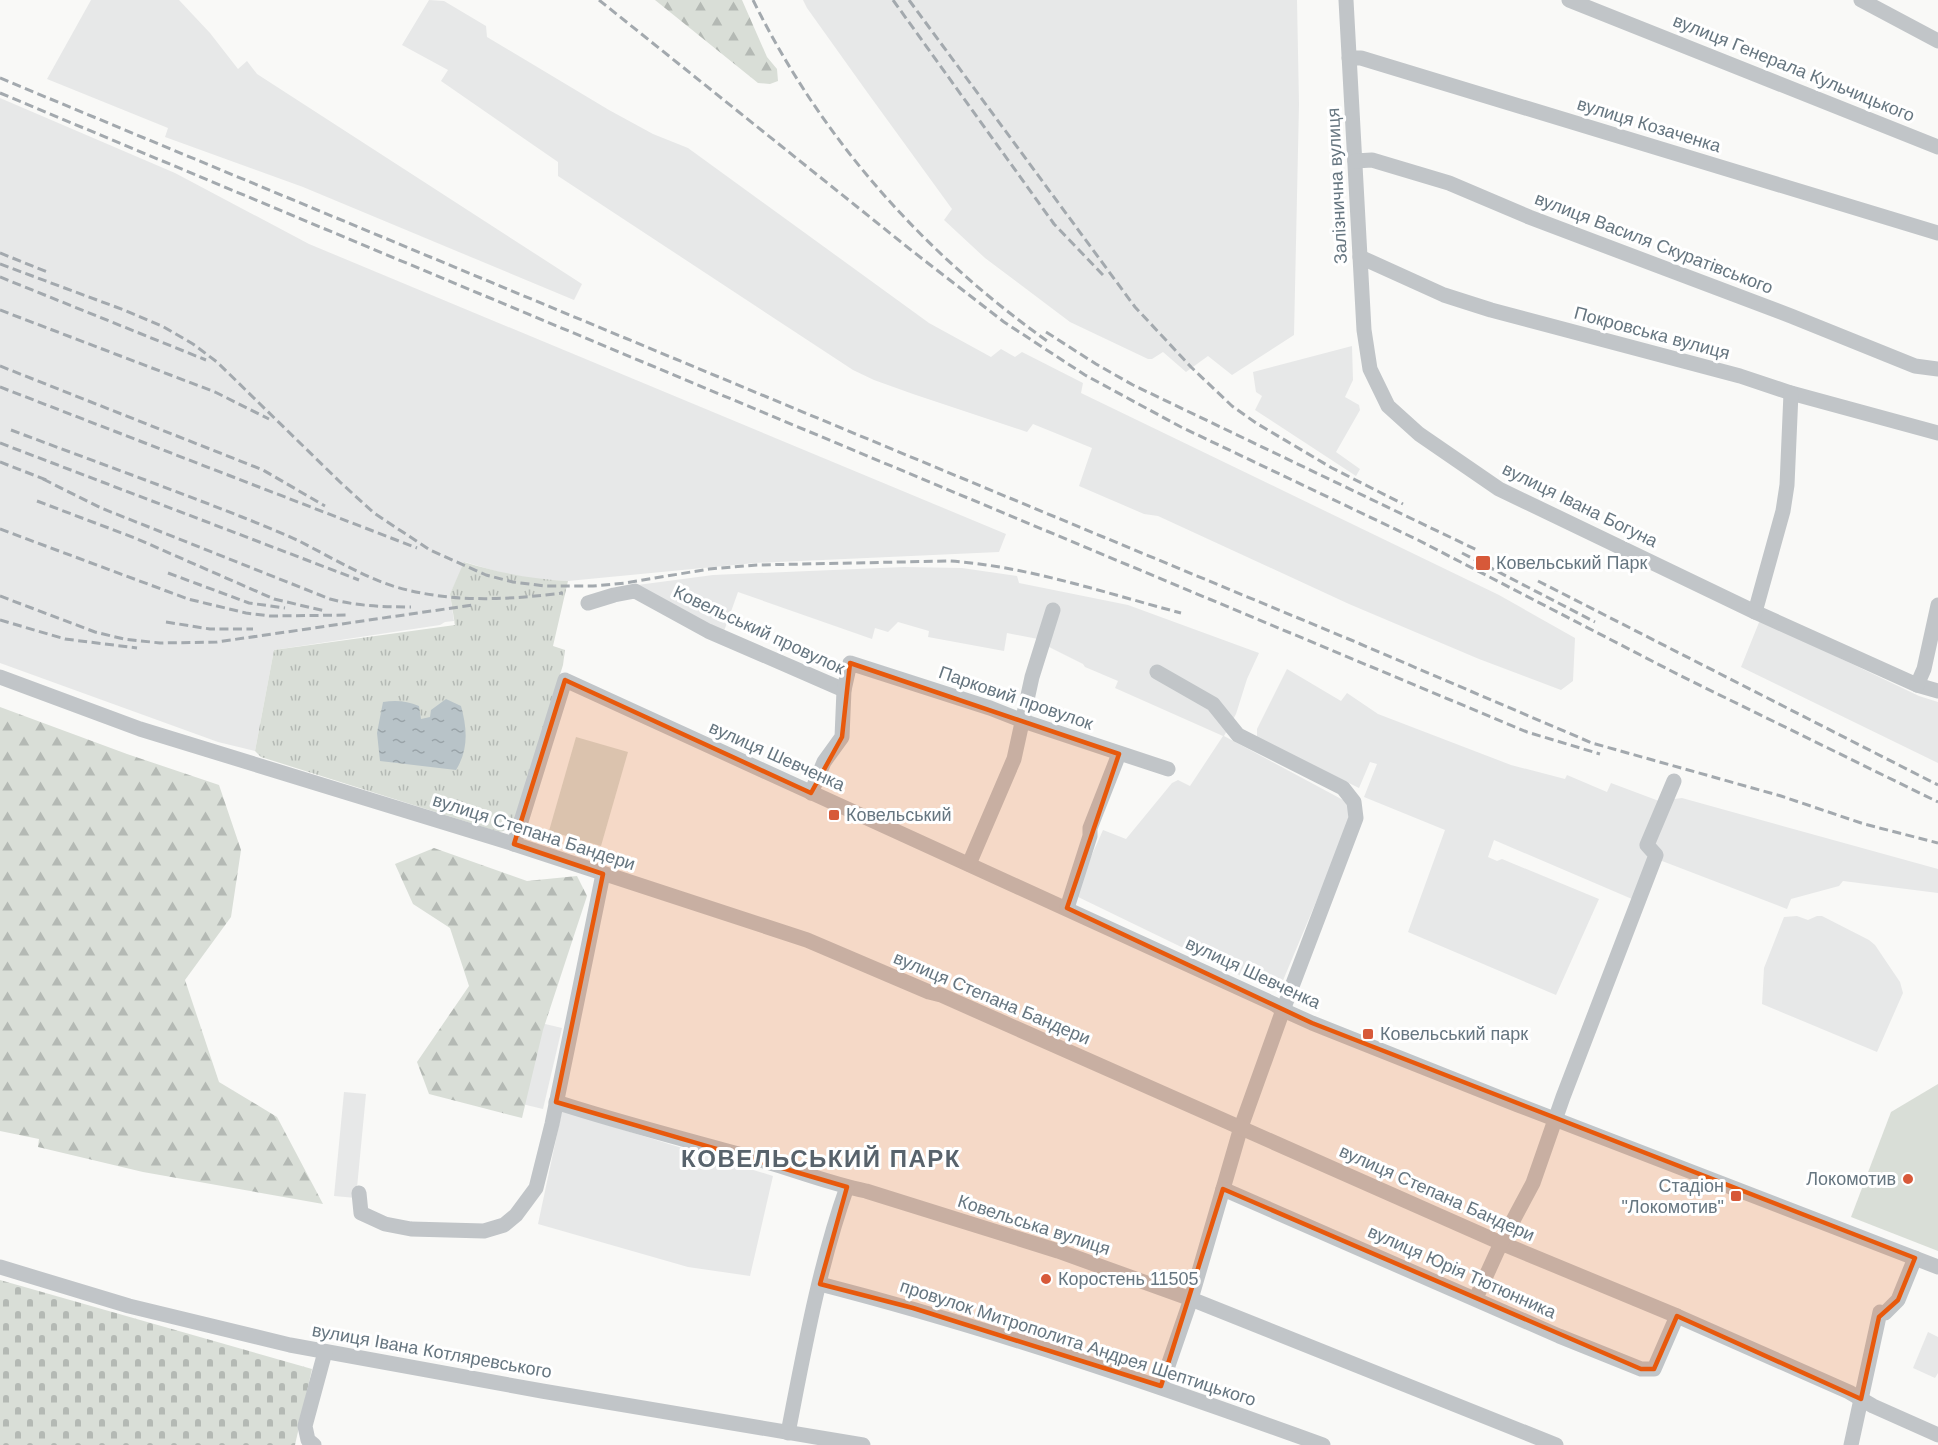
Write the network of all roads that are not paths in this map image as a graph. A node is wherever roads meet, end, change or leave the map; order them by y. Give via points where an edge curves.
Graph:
1 (1346, 0) edge
2 (1569, 0) edge
3 (1861, 0) edge
4 (1938, 41) edge
5 (1349, 58) junction
6 (1938, 147) edge
7 (1355, 161) junction
8 (1938, 233) edge
9 (1360, 257) junction
10 (1370, 369) joint
11 (1938, 369) edge
12 (1791, 393) junction
13 (1938, 433) edge
14 (588, 603) dead end
15 (1938, 605) edge
16 (1053, 610) dead end
17 (1755, 612) junction
18 (1157, 672) dead end
19 (0, 677) edge
20 (1917, 685) junction
21 (844, 690) junction
22 (1938, 691) edge
23 (1023, 721) junction
24 (1119, 754) junction
25 (1168, 769) dead end
26 (1674, 781) dead end
27 (811, 793) junction
28 (514, 844) junction
29 (969, 864) junction
30 (603, 874) junction
31 (1066, 908) junction
32 (1283, 1010) junction
33 (556, 1102) junction
34 (1556, 1119) junction
35 (1241, 1127) junction
36 (847, 1187) junction
37 (1223, 1189) junction
38 (359, 1193) dead end
39 (1501, 1243) junction
40 (1915, 1258) junction
41 (1938, 1267) edge
42 (0, 1268) edge
43 (820, 1284) junction
44 (1476, 1298) junction
45 (1191, 1299) junction
46 (1677, 1316) junction
47 (325, 1352) junction
48 (1161, 1386) junction
49 (1861, 1399) junction
50 (1938, 1435) edge
51 (779, 1436) edge
52 (1547, 1443) edge
53 (314, 1445) edge
54 (863, 1445) edge
55 (1323, 1445) edge
56 (1851, 1445) edge

1 - 5 street, Залізнична вулиця
2 - 6 street, вулиця Генерала Кульчицького
3 - 4 street
5 - 7 street, Залізнична вулиця
5 - 8 street, вулиця Козаченка via 1361,58
7 - 9 street, Залізнична вулиця
7 - 11 street, вулиця Василя Скуратівського via 1372,160 1449,183 1915,366
9 - 10 street, Залізнична вулиця
9 - 12 street, Покровська вулиця via 1444,295 1491,310
10 - 17 street, вулиця Івана Богуна via 1388,406 1419,434 1499,489
12 - 13 street, Покровська вулиця
12 - 17 street via 1783,511
14 - 21 street, Ковельський провулок via 635,591 717,635
15 - 20 street
16 - 23 street
17 - 20 street, вулиця Івана Богуна
18 - 32 street via 1213,704 1238,735 1343,788 1354,802 1356,818
19 - 28 street, вулиця Степана Бандери via 140,729
20 - 22 street, вулиця Івана Богуна
21 - 23 street, Парковий провулок via 850,663
21 - 27 street, Ковельський провулок via 842,737 824,762
23 - 24 street, Парковий провулок
23 - 29 street via 1014,759
24 - 25 street, Парковий провулок
24 - 31 street via 1090,828
26 - 34 street via 1647,845 1656,855
27 - 28 street, вулиця Шевченка via 565,680
27 - 29 street, вулиця Шевченка
28 - 30 street, вулиця Степана Бандери
29 - 31 street, вулиця Шевченка
30 - 33 street
30 - 35 street, вулиця Степана Бандери via 828,948
31 - 32 street, вулиця Шевченка
32 - 34 street, вулиця Шевченка
32 - 35 street
33 - 36 street, Ковельська вулиця
33 - 38 street via 536,1188 504,1225 484,1231 411,1229 385,1224 361,1213
34 - 39 street via 1533,1183
34 - 40 street, вулиця Шевченка
35 - 37 street
35 - 39 street, вулиця Степана Бандери
36 - 43 street
36 - 45 street, Ковельська вулиця via 1058,1251
37 - 44 street, вулиця Юрія Тютюнника
37 - 45 street
39 - 44 street
39 - 46 street, вулиця Степана Бандери
40 - 41 street, вулиця Шевченка
40 - 49 street via 1898,1300 1885,1313 1880,1312
42 - 47 street, вулиця Івана Котляревського via 129,1306
43 - 48 street, провулок Митрополита Андрея Шептицького via 913,1308
43 - 51 street
44 - 46 street, вулиця Юрія Тютюнника via 1641,1369 1654,1369
45 - 48 street
45 - 52 street, Ковельська вулиця
46 - 49 street, вулиця Степана Бандери
47 - 51 street, вулиця Івана Котляревського
47 - 53 street via 305,1426 308,1440
48 - 55 street, провулок Митрополита Андрея Шептицького
49 - 50 street, вулиця Степана Бандери
49 - 56 street
51 - 54 street, вулиця Івана Котляревського

